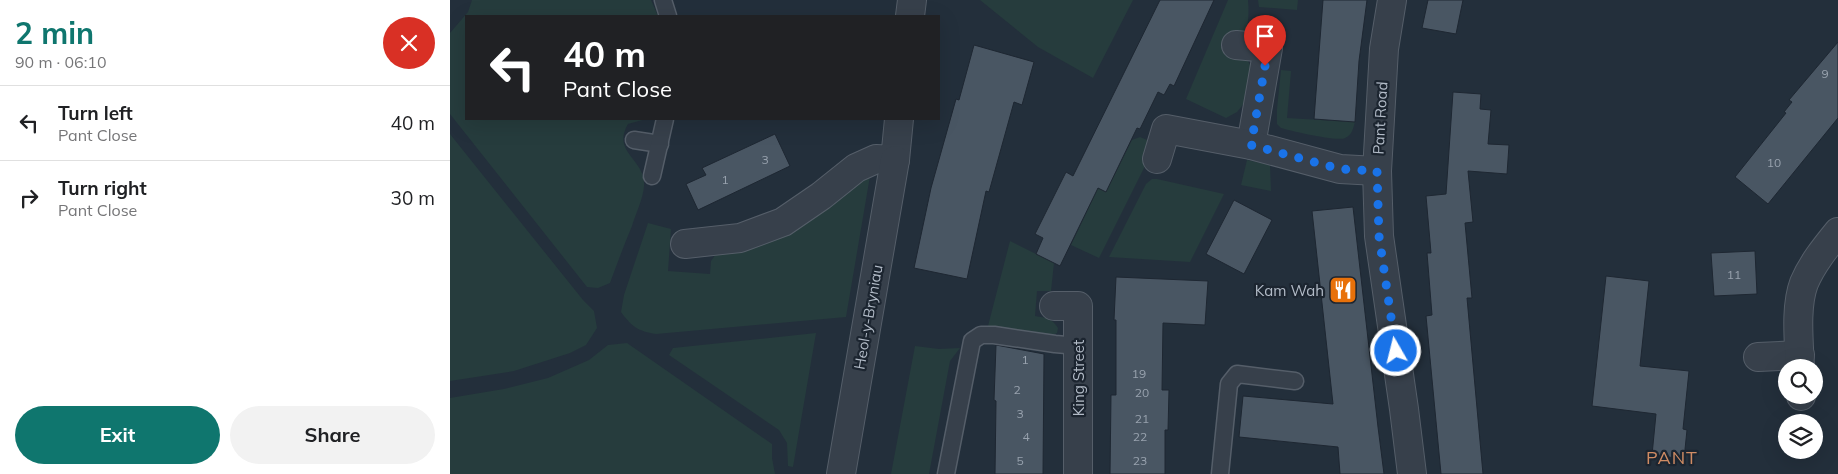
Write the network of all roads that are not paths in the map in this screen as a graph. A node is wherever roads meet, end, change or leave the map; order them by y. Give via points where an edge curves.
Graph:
1 (664, 0) edge
2 (912, 0) edge
3 (1392, 0) edge
4 (668, 15) edge
5 (910, 15) edge
6 (1236, 44) dead end
7 (665, 120) edge
8 (899, 120) edge
9 (634, 140) dead end
10 (660, 144) junction
11 (1251, 145) junction
12 (1157, 159) dead end
13 (895, 160) junction
14 (1377, 171) junction
15 (652, 176) dead end
16 (1838, 232) edge
17 (685, 244) dead end
18 (1054, 306) dead end
19 (1078, 346) junction
20 (1758, 357) dead end
21 (1779, 359) edge
22 (1800, 359) edge
23 (1295, 381) dead end
24 (841, 474) edge
25 (946, 474) edge
26 (1078, 474) edge
27 (1220, 474) edge
28 (1412, 474) edge

1 - 4 lane
2 - 5 street
3 - 14 street, Pant Road via 1384,49
6 - 11 street via 1268,48
7 - 10 lane
8 - 13 street, Heol-y-Bryniau
9 - 10 lane
10 - 15 lane
11 - 12 street via 1166,129
11 - 14 street via 1340,169
13 - 17 street via 876,159 856,168 783,222 740,238
13 - 24 street, Heol-y-Bryniau
14 - 28 street, Pant Road via 1379,236
16 - 22 street via 1803,284 1799,312
18 - 19 street, King Street via 1078,306
19 - 25 lane via 994,335 981,335 972,341
19 - 26 street, King Street
20 - 21 street
23 - 27 lane via 1237,374 1229,384

